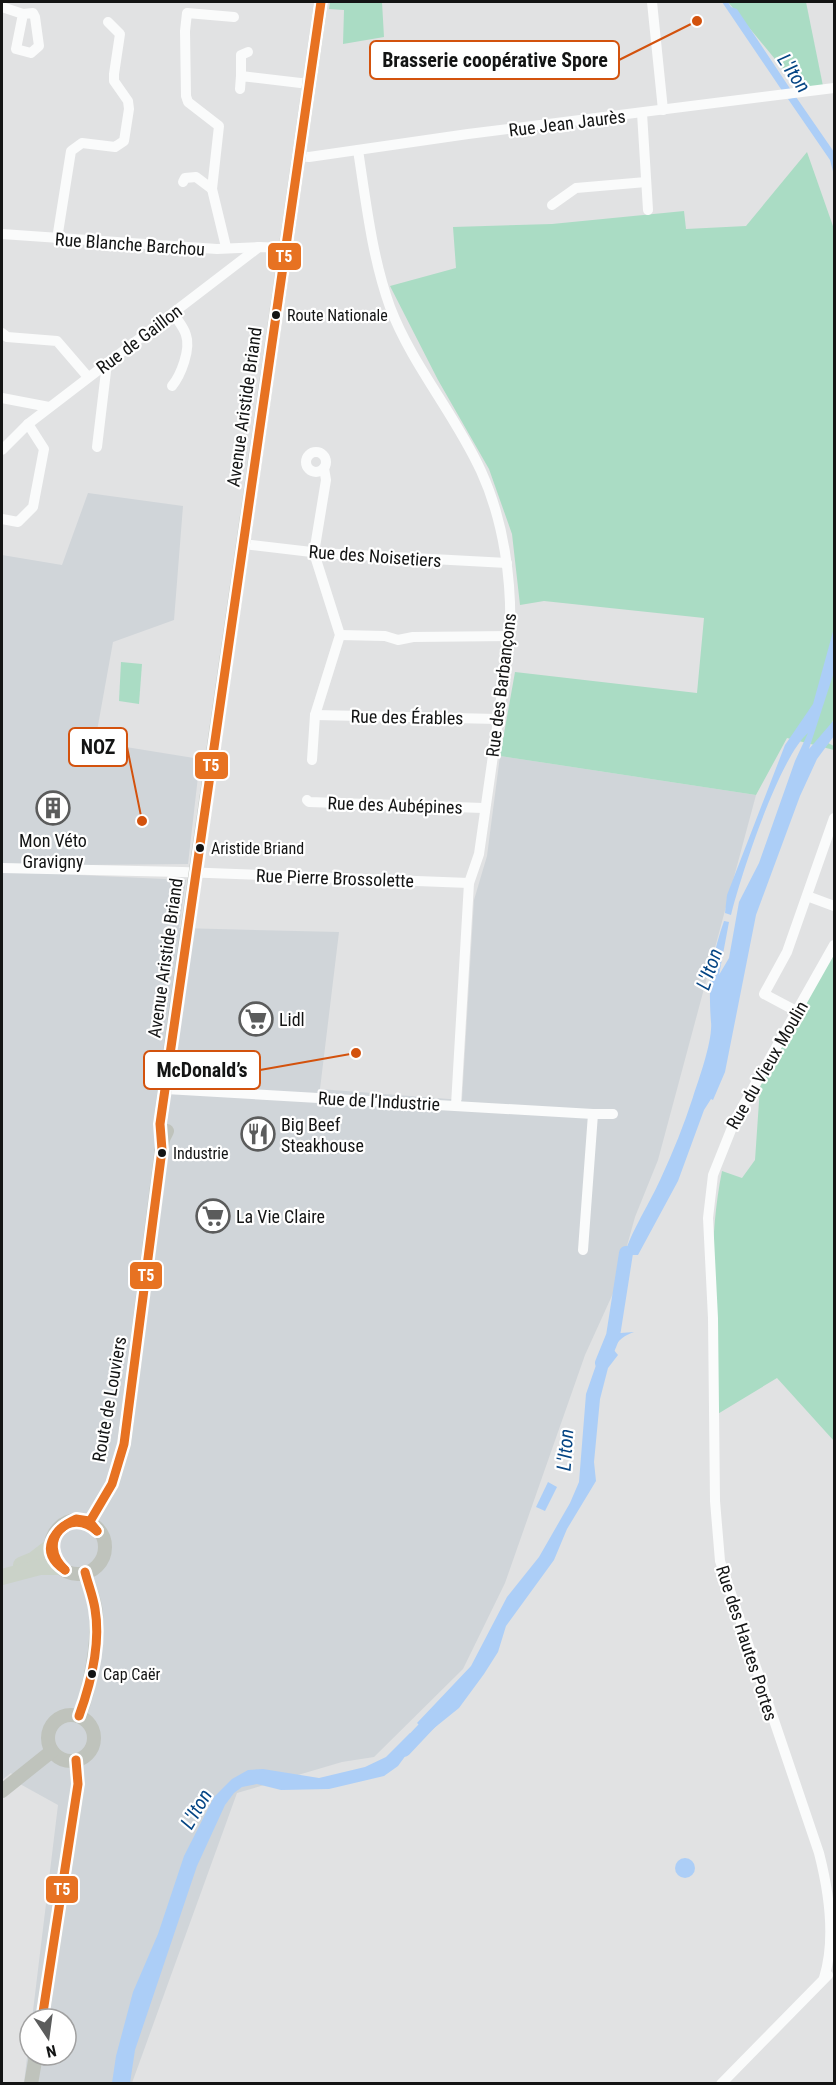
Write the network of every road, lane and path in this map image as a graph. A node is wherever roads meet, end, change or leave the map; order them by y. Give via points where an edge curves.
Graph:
1 (321, 2) edge
2 (652, 2) edge
3 (2, 7) edge
4 (22, 14) dead end
5 (234, 17) dead end
6 (108, 21) dead end
7 (248, 52) dead end
8 (241, 75) junction
9 (309, 84) junction
10 (834, 88) edge
11 (240, 89) dead end
12 (663, 110) junction
13 (642, 113) junction
14 (357, 150) junction
15 (299, 156) junction
16 (183, 182) dead end
17 (646, 182) junction
18 (212, 189) junction
19 (552, 206) dead end
20 (648, 210) dead end
21 (2, 234) edge
22 (57, 239) junction
23 (260, 247) junction
24 (226, 248) junction
25 (284, 248) junction
26 (173, 314) junction
27 (2, 333) edge
28 (107, 363) junction
29 (88, 378) junction
30 (172, 386) dead end
31 (2, 398) edge
32 (49, 407) junction
33 (27, 424) junction
34 (97, 447) dead end
35 (2, 450) edge
36 (324, 468) dead end
37 (2, 519) edge
38 (243, 544) junction
39 (314, 553) junction
40 (507, 563) junction
41 (340, 635) junction
42 (510, 636) junction
43 (315, 715) junction
44 (498, 719) junction
45 (312, 760) dead end
46 (308, 800) dead end
47 (483, 808) junction
48 (834, 818) edge
49 (2, 868) edge
50 (198, 873) junction
51 (469, 883) junction
52 (807, 896) junction
53 (834, 906) edge
54 (834, 945) edge
55 (798, 1012) junction
56 (170, 1090) junction
57 (456, 1105) junction
58 (593, 1114) junction
59 (613, 1114) dead end
60 (709, 1190) joint
61 (583, 1250) dead end
62 (146, 1276) joint
63 (89, 1523) junction
64 (50, 1547) junction
65 (60, 1567) junction
66 (2, 1571) edge
67 (85, 1572) junction
68 (2, 1577) edge
69 (79, 1716) junction
70 (52, 1751) junction
71 (76, 1760) junction
72 (2, 1791) edge
73 (834, 1968) edge
74 (824, 1978) junction
75 (44, 2007) edge
76 (34, 2067) edge
77 (31, 2084) edge
78 (721, 2084) edge

1 - 9 main road, Avenue Aristide Briand
2 - 12 street
3 - 4 street
5 - 18 street via 187,13 186,96 188,102 219,126
6 - 22 street via 121,29 114,81 128,101 124,141 115,147 82,142 75,145
7 - 8 street via 242,55
8 - 9 street
8 - 11 street
9 - 15 main road, Avenue Aristide Briand
10 - 12 street, Rue Jean Jaurès
12 - 13 street, Rue Jean Jaurès
13 - 14 street, Rue Jean Jaurès
13 - 17 street
14 - 15 street, Rue Jean Jaurès
14 - 40 street, Rue des Barbançons via 390,308 481,470
15 - 25 main road, Avenue Aristide Briand
16 - 18 street via 184,178 196,177
17 - 19 street via 576,188
17 - 20 street
18 - 24 street
21 - 22 street, Rue Blanche Barchou
22 - 24 street, Rue Blanche Barchou
23 - 24 street, Rue Blanche Barchou
23 - 25 street
23 - 26 street, Rue de Gaillon
25 - 38 main road, Avenue Aristide Briand
26 - 28 street, Rue de Gaillon
26 - 30 street via 186,334 187,343 179,377
27 - 29 street via 7,338 57,341
28 - 29 street, Rue de Gaillon
28 - 34 street
29 - 32 street, Rue de Gaillon
31 - 32 street
32 - 33 street, Rue de Gaillon
33 - 35 street, Rue de Gaillon
33 - 37 street via 44,449 33,507 18,522
36 - 39 street via 326,480
38 - 39 street, Rue des Noisetiers
38 - 50 main road, Avenue Aristide Briand
39 - 40 street, Rue des Noisetiers
39 - 41 street
40 - 42 street, Rue des Barbançons
41 - 42 street via 398,640
41 - 43 street
42 - 44 street, Rue des Barbançons
43 - 44 street, Rue des Érables
43 - 45 street
44 - 47 street, Rue des Barbançons
46 - 47 street, Rue des Aubépines
47 - 51 street, Rue des Barbançons via 479,854
48 - 52 street
49 - 50 street, Rue Pierre Brossolette
50 - 51 street, Rue Pierre Brossolette
50 - 56 main road, Avenue Aristide Briand
51 - 57 street, Rue des Barbançons
52 - 53 street
52 - 55 street via 788,952 764,993
54 - 55 street, Rue du Vieux Moulin
55 - 60 street, Rue du Vieux Moulin via 735,1120 720,1151
56 - 57 street, Rue de l'Industrie
56 - 62 main road, Avenue Aristide Briand
57 - 58 street, Rue de l'Industrie
58 - 59 street, Rue de l'Industrie
58 - 61 street
60 - 74 street, Rue des Hautes Portes via 715,1501 720,1561 829,1890 831,1953
62 - 63 main road, Route de Louviers via 124,1444 112,1484
63 - 64 main road via 67,1522 54,1533
63 - 67 main road via 101,1534 104,1550 98,1564
64 - 65 main road
64 - 66 highway via 33,1560
65 - 67 main road via 72,1573
65 - 68 highway via 40,1567
67 - 69 main road via 96,1612 96,1631 87,1696
69 - 70 main road via 66,1715 54,1722 48,1739
69 - 71 main road via 91,1725 94,1739 89,1753
70 - 71 main road via 63,1759
70 - 72 main road
71 - 75 main road via 78,1784
73 - 74 street
74 - 78 street
76 - 77 main road

